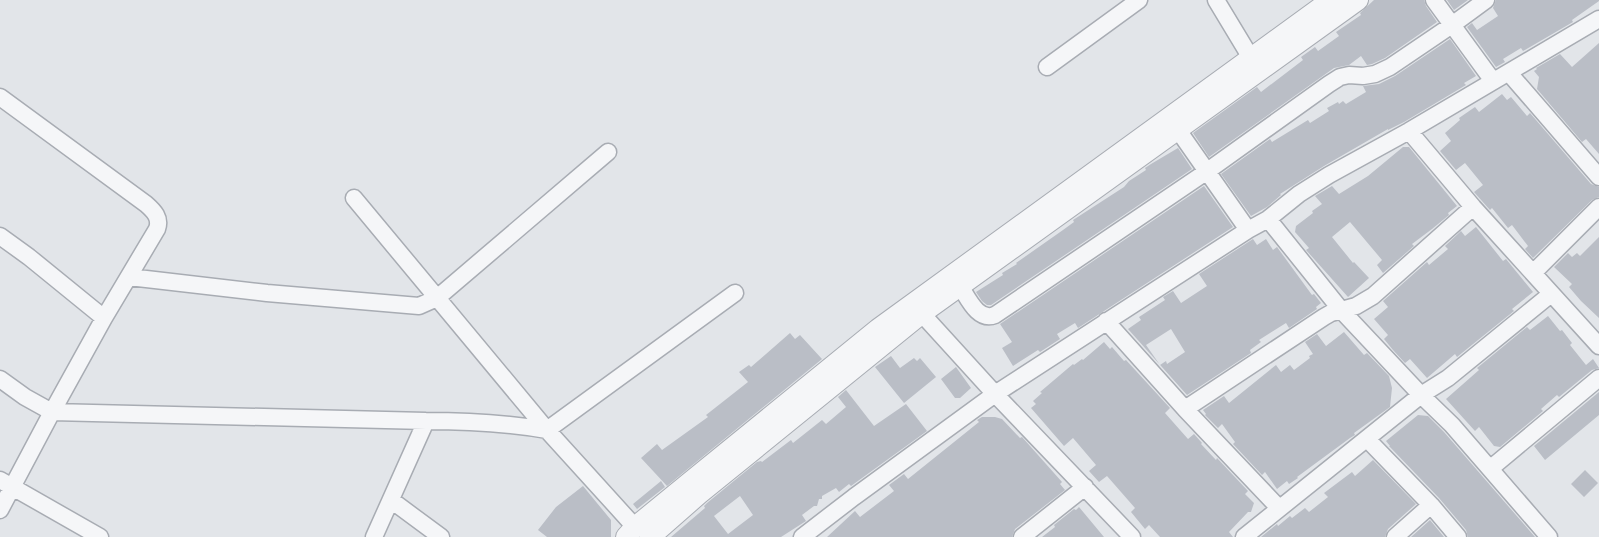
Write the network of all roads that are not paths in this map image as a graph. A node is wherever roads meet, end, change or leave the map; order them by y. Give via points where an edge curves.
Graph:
1 (1139, 0) edge
2 (1216, 0) edge
3 (1331, 0) edge
4 (1358, 0) edge
5 (1434, 0) edge
6 (1486, 0) edge
7 (1599, 19) edge
8 (1452, 25) junction
9 (1251, 58) junction
10 (1047, 67) dead end
11 (1509, 73) junction
12 (1493, 81) junction
13 (0, 97) edge
14 (1178, 130) junction
15 (1409, 131) junction
16 (608, 152) dead end
17 (1206, 172) junction
18 (1599, 177) edge
19 (354, 198) dead end
20 (1473, 207) junction
21 (1599, 207) edge
22 (1268, 219) junction
23 (1248, 230) junction
24 (0, 236) edge
25 (1533, 273) junction
26 (129, 277) junction
27 (960, 286) junction
28 (735, 293) dead end
29 (1551, 294) junction
30 (437, 298) junction
31 (917, 309) junction
32 (1341, 310) junction
33 (104, 318) junction
34 (1106, 321) junction
35 (1599, 346) edge
36 (0, 378) edge
37 (1599, 378) edge
38 (995, 394) junction
39 (1421, 395) junction
40 (1185, 410) junction
41 (52, 412) junction
42 (426, 421) junction
43 (547, 430) junction
44 (1367, 439) junction
45 (1491, 468) junction
46 (6, 484) edge
47 (1085, 487) junction
48 (391, 500) junction
49 (1431, 505) junction
50 (1280, 508) junction
51 (0, 510) edge
52 (637, 534) edge
53 (100, 537) edge
54 (374, 537) edge
55 (441, 537) edge
56 (802, 537) edge
57 (1023, 537) edge
58 (1131, 537) edge
59 (1244, 537) edge
60 (1395, 537) edge
61 (1458, 537) edge
62 (1549, 537) edge

1 - 10 street
2 - 9 street
3 - 9 street
4 - 14 street
5 - 8 street
6 - 8 street
7 - 11 street
8 - 12 street
8 - 17 street via 1382,71 1340,77
9 - 31 street
11 - 12 street
11 - 18 street
12 - 15 street
13 - 26 street via 153,210 158,217 157,229
14 - 17 street
14 - 27 street
15 - 20 street
15 - 22 street via 1329,175
16 - 30 street
17 - 23 street
17 - 27 street via 995,315 979,314
19 - 30 street
20 - 25 street
20 - 32 street via 1373,296
21 - 25 street
22 - 23 street
22 - 32 street
23 - 34 street
24 - 33 street
25 - 29 street
26 - 30 street via 382,304 419,306
26 - 33 street
27 - 31 street
28 - 43 street
29 - 35 street
29 - 39 street via 1448,378
30 - 43 street
31 - 38 street
31 - 52 street via 699,494
32 - 39 street
32 - 40 street via 1318,321
33 - 41 street
34 - 38 street
34 - 40 street
36 - 41 street
37 - 45 street
38 - 47 street
38 - 56 street
39 - 44 street
39 - 45 street
40 - 50 street
41 - 42 street
41 - 46 street
42 - 43 street via 495,422
42 - 48 street
43 - 52 street
44 - 49 street
44 - 50 street
45 - 62 street
46 - 51 street
46 - 53 street
47 - 57 street
47 - 58 street
48 - 54 street
48 - 55 street
49 - 60 street
49 - 61 street
50 - 59 street

